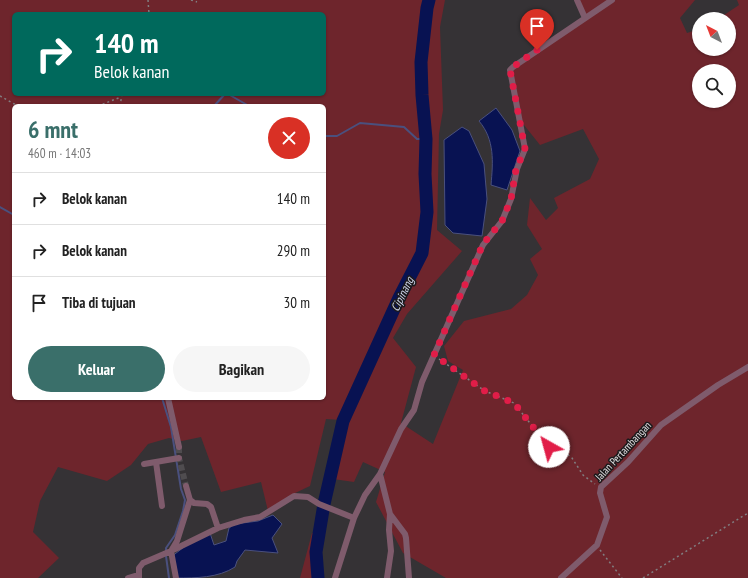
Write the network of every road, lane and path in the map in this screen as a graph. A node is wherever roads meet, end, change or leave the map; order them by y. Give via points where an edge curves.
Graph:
1 (148, 0) edge
2 (190, 0) edge
3 (577, 0) edge
4 (612, 0) edge
5 (197, 2) dead end
6 (149, 12) edge
7 (585, 18) junction
8 (0, 96) edge
9 (121, 97) joint
10 (14, 104) edge
11 (103, 104) edge
12 (120, 104) edge
13 (434, 355) junction
14 (748, 367) edge
15 (168, 400) edge
16 (179, 447) tunnel mouth
17 (176, 458) dead end
18 (156, 462) junction
19 (144, 464) dead end
20 (380, 474) junction
21 (186, 486) tunnel mouth
22 (601, 486) junction
23 (190, 500) junction
24 (162, 506) dead end
25 (748, 513) edge
26 (390, 514) junction
27 (354, 518) junction
28 (218, 528) junction
29 (597, 545) junction
30 (167, 553) junction
31 (138, 577) edge
32 (128, 578) edge
33 (176, 578) edge
34 (335, 578) edge
35 (387, 578) edge
36 (409, 578) edge
37 (561, 578) edge
38 (622, 578) edge
39 (642, 578) edge

1 - 6 path
2 - 5 path
3 - 7 street
4 - 7 street
7 - 13 street via 510,70 525,149 516,169 511,199 502,221 483,244
8 - 10 path
9 - 11 path
9 - 12 path
13 - 20 street via 422,382 414,410 401,429
13 - 22 path via 485,391 514,403 549,447 558,447 572,458 583,475
14 - 22 street, Jalan Pertambangan via 661,424 628,462
15 - 16 street
17 - 18 street
18 - 19 street
18 - 24 street
20 - 26 street
20 - 27 street via 365,495
21 - 23 street
22 - 29 street, Jalan Pertambangan via 600,493 608,517
23 - 28 street via 211,507
23 - 30 street via 177,541
25 - 39 path
26 - 35 street via 391,551
26 - 36 street via 405,534
27 - 28 street via 308,497 294,496 260,517
27 - 34 street
28 - 30 street
29 - 37 street, Jalan Pertambangan
29 - 38 path
30 - 31 street via 143,563 139,568
30 - 33 street
31 - 32 street

